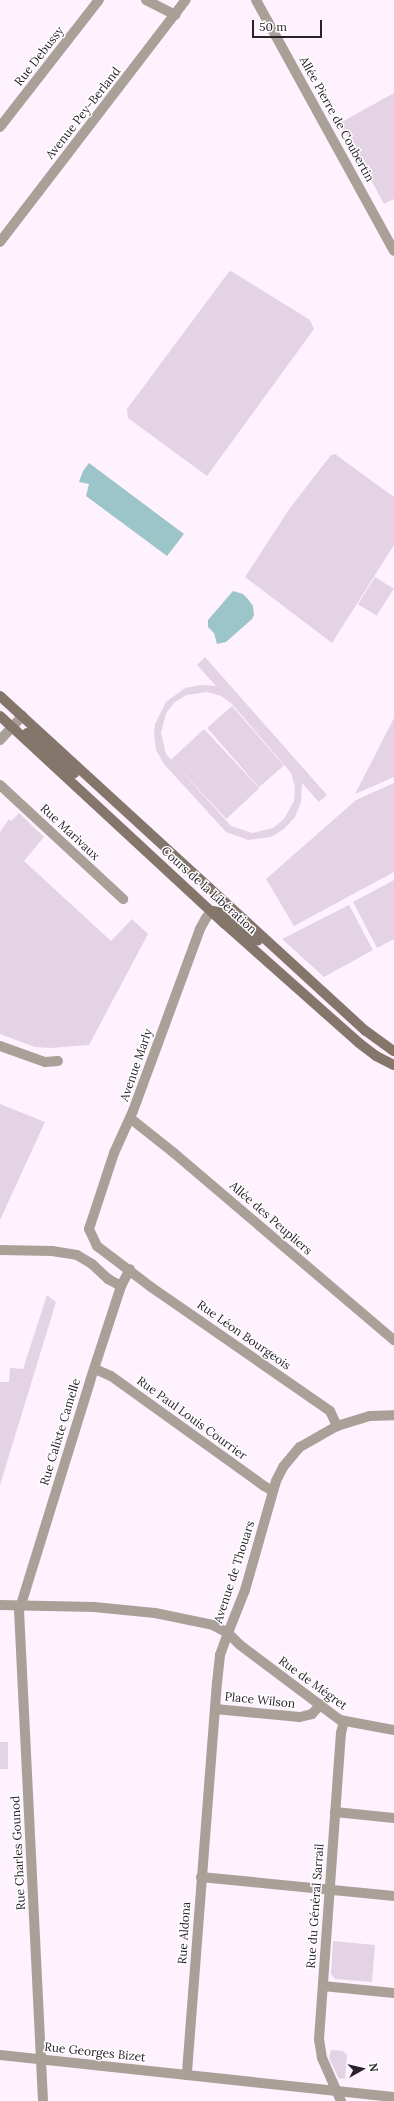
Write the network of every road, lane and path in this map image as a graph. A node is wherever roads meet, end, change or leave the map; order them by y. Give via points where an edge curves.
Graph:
1 (99, 0) edge
2 (146, 0) edge
3 (186, 0) edge
4 (256, 0) edge
5 (174, 15) junction
6 (0, 127) edge
7 (0, 242) edge
8 (394, 251) edge
9 (0, 696) edge
10 (0, 704) edge
11 (0, 716) edge
12 (22, 716) junction
13 (11, 727) junction
14 (0, 740) edge
15 (0, 785) edge
16 (152, 835) junction
17 (123, 899) dead end
18 (212, 911) junction
19 (292, 964) junction
20 (0, 1046) edge
21 (394, 1051) edge
22 (58, 1061) dead end
23 (394, 1065) edge
24 (130, 1118) junction
25 (89, 1229) joint
26 (0, 1250) edge
27 (130, 1269) junction
28 (121, 1286) junction
29 (394, 1340) edge
30 (95, 1369) junction
31 (394, 1415) edge
32 (337, 1426) junction
33 (273, 1491) junction
34 (20, 1604) junction
35 (0, 1605) edge
36 (228, 1633) junction
37 (321, 1704) junction
38 (214, 1709) junction
39 (344, 1721) junction
40 (394, 1730) edge
41 (335, 1812) junction
42 (394, 1818) edge
43 (201, 1877) junction
44 (330, 1890) junction
45 (394, 1896) edge
46 (322, 1986) junction
47 (394, 1993) edge
48 (0, 2054) edge
49 (41, 2059) junction
50 (187, 2075) junction
51 (337, 2091) junction
52 (394, 2097) edge
53 (43, 2101) edge
54 (342, 2101) edge

1 - 6 street, Rue Debussy
2 - 5 street
3 - 5 street, Avenue Pey-Berland
4 - 8 street, Allée Pierre de Coubertin
5 - 7 street, Avenue Pey-Berland
9 - 12 main road, Cours de la Libération
10 - 12 main road via 13,714
11 - 13 main road, Cours de la Libération
12 - 13 street
12 - 16 main road, Cours de la Libération
13 - 14 street
13 - 16 main road via 21,729 29,735 129,822
13 - 18 main road, Cours de la Libération
15 - 17 street, Rue Marivaux
16 - 19 main road, Cours de la Libération
18 - 19 main road via 227,915 267,949
18 - 23 main road, Cours de la Libération via 359,1043
18 - 24 street, Avenue Marly via 200,929
19 - 21 main road, Cours de la Libération via 366,1031
20 - 22 street via 45,1062
24 - 25 street, Avenue Marly via 114,1153
24 - 29 street, Allée des Peupliers
25 - 27 street, Rue Léon Bourgeois via 97,1246
26 - 28 street via 52,1251 77,1255
27 - 28 street, Rue Calixte Camelle
27 - 32 street, Rue Léon Bourgeois via 151,1287 330,1411
28 - 30 street, Rue Calixte Camelle
30 - 33 street, Rue Paul Louis Courrier via 111,1376
30 - 34 street, Rue Calixte Camelle
31 - 32 street, Avenue de Thouars via 370,1416
32 - 33 street, Avenue de Thouars via 300,1447 291,1456 279,1474
33 - 36 street, Avenue de Thouars via 245,1590
34 - 35 street, Avenue de Thouars
34 - 36 street, Avenue de Thouars via 155,1613 212,1625
34 - 49 street, Rue Charles Gounod
36 - 37 street, Rue de Mégret via 240,1645
36 - 38 street, Rue Aldona via 220,1656
37 - 38 street, Place Wilson via 312,1714 300,1717
37 - 39 street, Rue de Mégret
38 - 43 street, Rue Aldona
39 - 40 street, Rue de Mégret
39 - 41 street, Rue du Général Sarrail
41 - 42 street
41 - 44 street, Rue du Général Sarrail
43 - 44 street
43 - 50 street, Rue Aldona
44 - 45 street
44 - 46 street, Rue du Général Sarrail
46 - 47 street
46 - 51 street, Rue du Général Sarrail via 319,2046
48 - 49 street, Rue Georges Bizet
49 - 50 street, Rue Georges Bizet
49 - 53 street, Rue Charles Gounod
50 - 51 street
51 - 52 street
51 - 54 street

